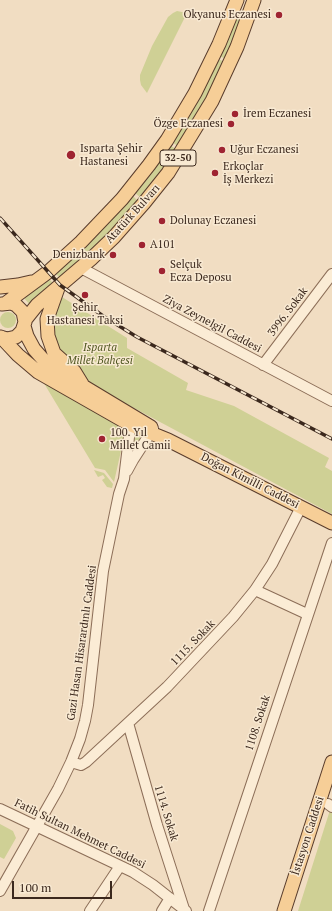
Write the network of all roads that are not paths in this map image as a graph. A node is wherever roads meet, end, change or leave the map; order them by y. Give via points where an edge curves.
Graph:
1 (237, 0) edge
2 (254, 0) edge
3 (81, 268) junction
4 (332, 274) edge
5 (38, 280) junction
6 (59, 286) junction
7 (0, 287) edge
8 (3, 303) edge
9 (25, 323) junction
10 (0, 337) edge
11 (0, 352) edge
12 (25, 362) junction
13 (263, 365) junction
14 (84, 386) junction
15 (332, 401) edge
16 (132, 420) junction
17 (151, 431) junction
18 (124, 478) junction
19 (301, 507) junction
20 (332, 523) edge
21 (332, 543) edge
22 (255, 590) junction
23 (308, 614) junction
24 (128, 723) junction
25 (71, 762) junction
26 (332, 762) edge
27 (332, 791) edge
28 (330, 805) edge
29 (0, 809) edge
30 (36, 826) junction
31 (120, 866) junction
32 (0, 891) edge
33 (170, 898) junction
34 (185, 910) edge
35 (90, 911) edge
36 (162, 911) edge
37 (209, 911) edge
38 (284, 911) edge
39 (293, 911) edge

1 - 5 main road, Atatürk Bulvarı / 32-50 via 208,69 167,140 137,181 103,220
2 - 3 main road, Atatürk Bulvarı / 32-50 via 237,47 212,101 174,165 136,213
3 - 6 main road, Atatürk Bulvarı / 32-50
3 - 13 street, Ziya Zeynelgil Caddesi
4 - 13 street, 3996. Sokak
5 - 7 main road via 18,286
5 - 8 main road, Atatürk Bulvarı / 32-50
6 - 9 main road, Atatürk Bulvarı / 32-50 via 37,305
6 - 14 main road via 47,319 48,336 54,354 74,371
8 - 9 main road, Doğan Kimilli Caddesi via 20,308
9 - 10 main road, Atatürk Bulvarı via 16,337
9 - 14 main road, Doğan Kimilli Caddesi via 30,342 43,360
10 - 12 main road, Doğan Kimilli Caddesi
11 - 12 main road
12 - 16 main road, Doğan Kimilli Caddesi via 45,376
13 - 15 street, Ziya Zeynelgil Caddesi
14 - 16 main road, Doğan Kimilli Caddesi
16 - 17 main road, Doğan Kimilli Caddesi
16 - 18 street, Gazi Hasan Hisarardınlı Caddesi
17 - 18 street, Gazi Hasan Hisarardınlı Caddesi
17 - 19 main road, Doğan Kimilli Caddesi
18 - 25 street, Gazi Hasan Hisarardınlı Caddesi via 103,571 85,721
19 - 20 main road, Doğan Kimilli Caddesi
19 - 22 street, 1115. Sokak via 272,564
21 - 23 street, 1108. Sokak
22 - 23 street
22 - 24 street, 1115. Sokak via 208,645
23 - 37 street, 1108. Sokak
24 - 25 street, 1115. Sokak via 86,762 81,765
24 - 34 street, 1114. Sokak via 157,825
25 - 30 street, Gazi Hasan Hisarardınlı Caddesi
26 - 38 main road, İstasyon Caddesi
27 - 28 main road, İstasyon Caddesi
28 - 39 main road, İstasyon Caddesi
29 - 30 street, Fatih Sultan Mehmet Caddesi
30 - 31 street, Fatih Sultan Mehmet Caddesi
30 - 32 street, Gazi Hasan Hisarardınlı Caddesi
31 - 33 street, Fatih Sultan Mehmet Caddesi via 143,878
31 - 35 street
33 - 34 street, Fatih Sultan Mehmet Caddesi
33 - 36 street

